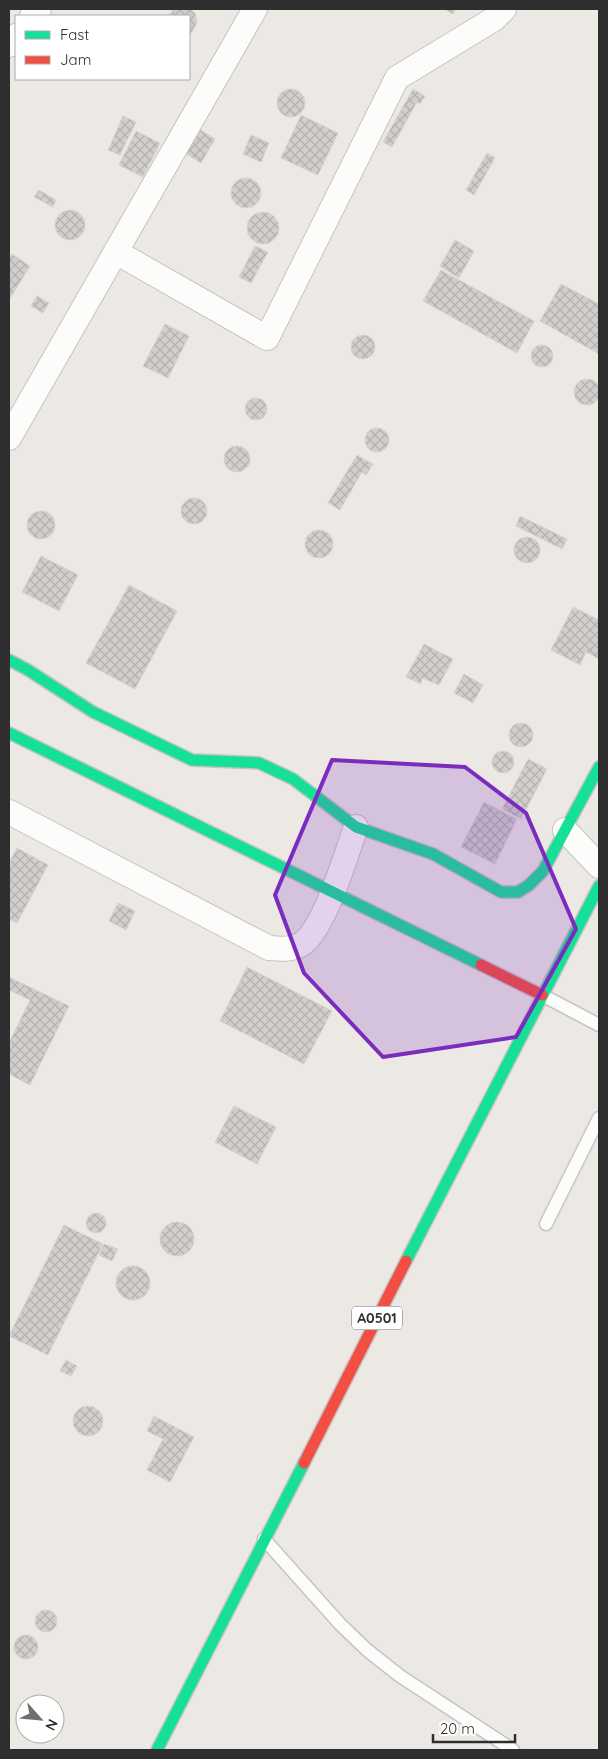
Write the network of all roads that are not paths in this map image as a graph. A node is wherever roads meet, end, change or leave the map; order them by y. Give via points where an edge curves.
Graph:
1 (255, 9) edge
2 (504, 9) edge
3 (116, 252) junction
4 (9, 438) edge
5 (9, 660) edge
6 (9, 733) edge
7 (599, 767) edge
8 (9, 812) edge
9 (356, 826) junction
10 (565, 830) junction
11 (599, 866) edge
12 (599, 886) edge
13 (332, 893) junction
14 (542, 995) junction
15 (599, 1025) edge
16 (599, 1118) edge
17 (546, 1224) dead end
18 (264, 1539) junction
19 (157, 1750) edge
20 (513, 1750) edge

1 - 3 street
2 - 3 street via 494,20 397,78 266,338
3 - 4 street
5 - 9 main road via 93,712 192,760 259,763 293,779
6 - 13 main road
7 - 10 main road
8 - 13 street via 269,948 286,949 300,945 312,934
9 - 10 main road via 433,854 501,892 518,892 530,885 543,871
9 - 13 street
10 - 11 street
12 - 14 main road, A0501
13 - 14 main road
14 - 15 lane
14 - 18 main road, A0501
16 - 17 lane
18 - 19 main road, A0501
18 - 20 lane via 366,1650

